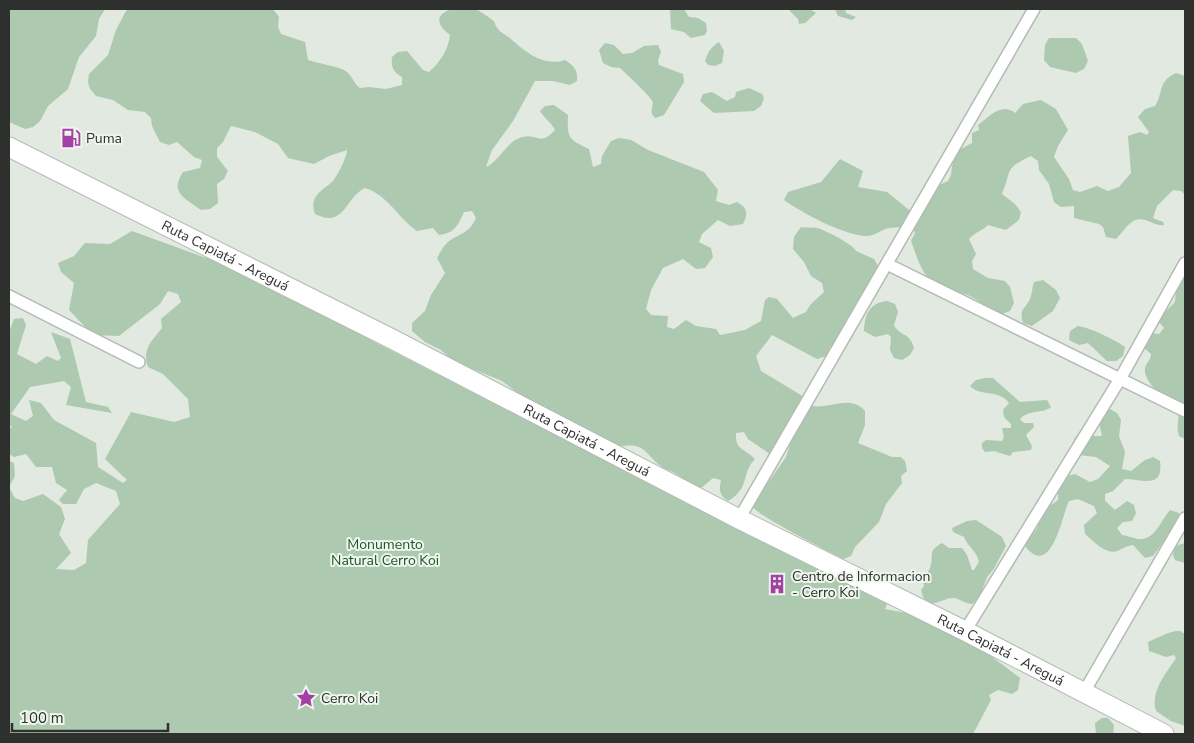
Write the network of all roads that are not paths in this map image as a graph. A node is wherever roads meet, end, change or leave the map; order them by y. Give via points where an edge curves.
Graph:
1 (1034, 9) edge
2 (9, 147) edge
3 (1185, 263) edge
4 (887, 264) junction
5 (9, 296) edge
6 (139, 362) dead end
7 (1120, 379) junction
8 (1185, 411) edge
9 (1185, 518) edge
10 (739, 519) junction
11 (965, 631) junction
12 (1084, 692) junction
13 (1164, 734) edge

1 - 4 street
2 - 10 main road, Ruta Capiatá - Areguá via 394,340
3 - 7 street
4 - 7 street
4 - 10 street
5 - 6 street
7 - 8 street
7 - 11 street
9 - 12 street
10 - 11 main road, Ruta Capiatá - Areguá
11 - 12 main road, Ruta Capiatá - Areguá
12 - 13 main road, Ruta Capiatá - Areguá

